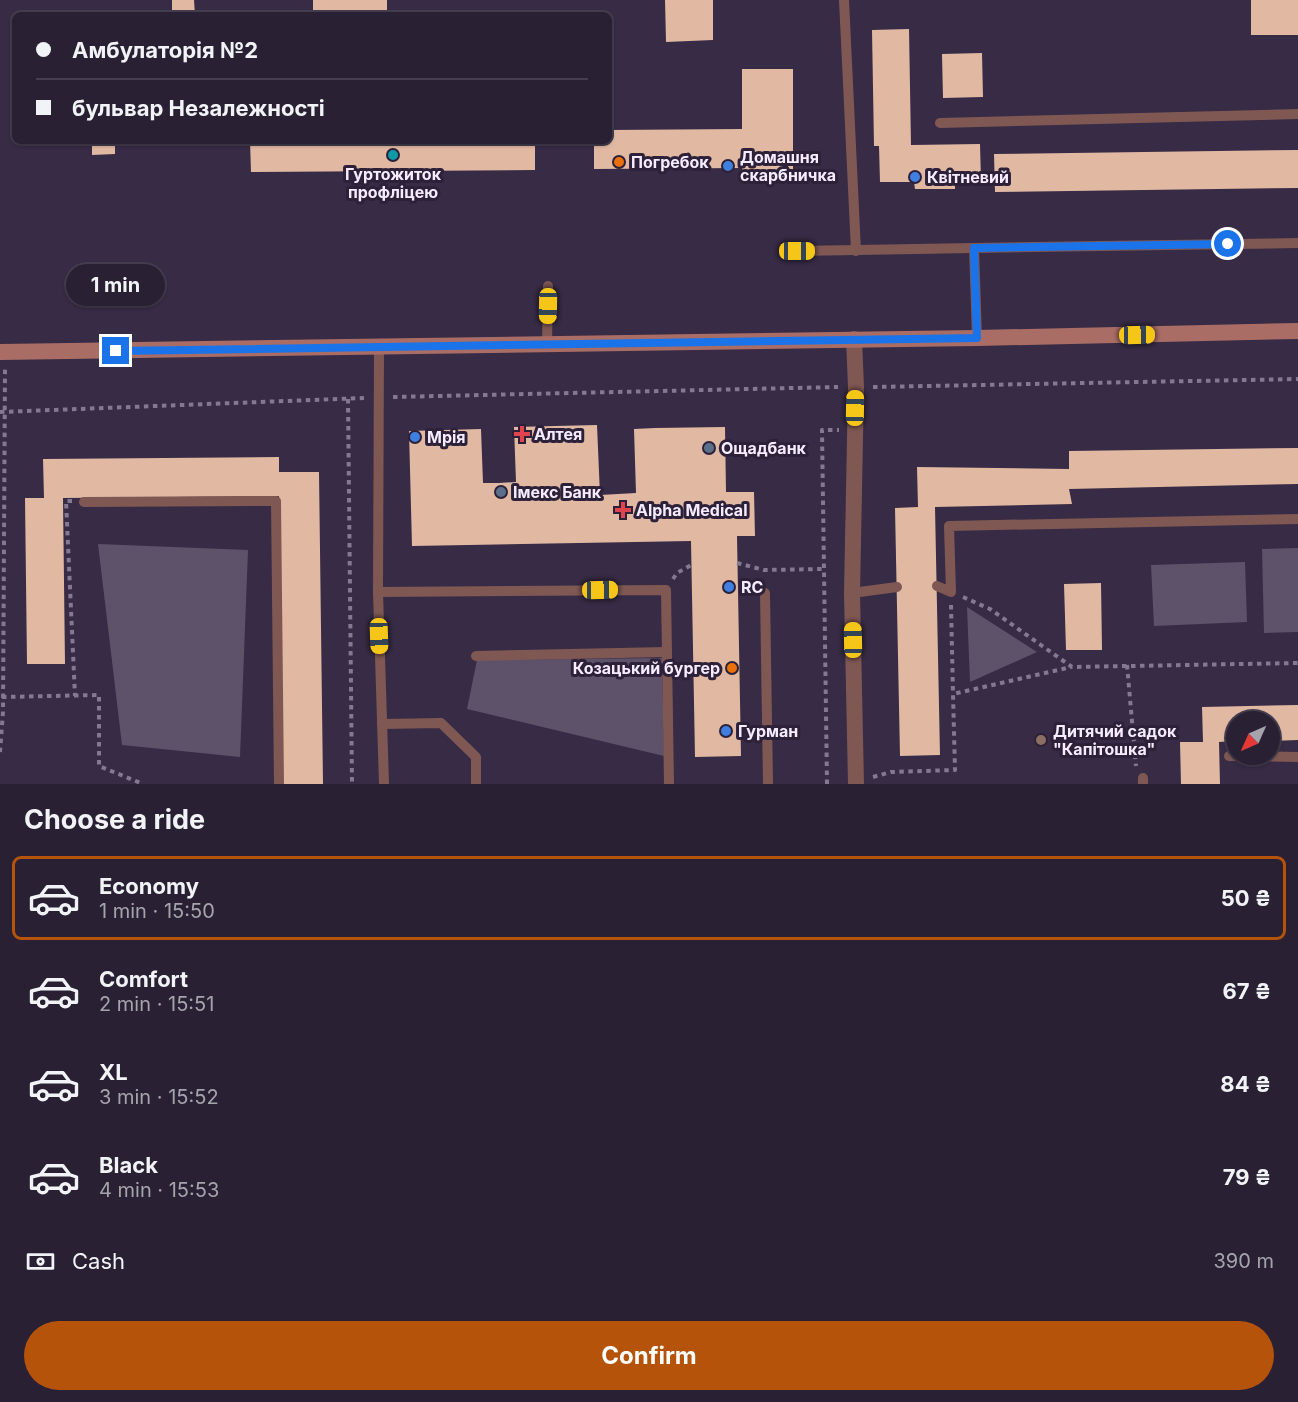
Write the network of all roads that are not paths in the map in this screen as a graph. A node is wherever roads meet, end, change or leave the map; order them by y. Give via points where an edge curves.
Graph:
1 (844, 0) edge
2 (1298, 114) edge
3 (940, 123) dead end
4 (1298, 243) edge
5 (974, 248) junction
6 (797, 251) dead end
7 (856, 251) junction
8 (548, 286) dead end
9 (1298, 331) edge
10 (977, 338) junction
11 (854, 339) junction
12 (547, 344) junction
13 (379, 347) junction
14 (2, 352) edge
15 (84, 502) road end
16 (1298, 519) edge
17 (937, 586) dead end
18 (897, 587) dead end
19 (378, 592) junction
20 (765, 593) dead end
21 (852, 593) junction
22 (667, 652) junction
23 (476, 656) dead end
24 (382, 724) junction
25 (1280, 757) edge
26 (1298, 757) edge
27 (856, 783) edge
28 (279, 784) edge
29 (384, 784) edge
30 (476, 784) edge
31 (669, 784) edge
32 (768, 784) edge

1 - 7 lane
2 - 3 lane
4 - 5 lane
5 - 7 lane
5 - 10 lane
6 - 7 lane
8 - 12 lane
9 - 10 main road
10 - 11 main road
11 - 12 main road
11 - 21 street
12 - 13 main road
13 - 14 main road
13 - 19 lane
15 - 28 lane via 276,501
16 - 17 lane via 950,526 951,592
18 - 21 lane
19 - 22 lane via 666,590
19 - 24 lane
20 - 32 lane
21 - 27 street
22 - 23 lane
22 - 31 lane
24 - 29 lane
24 - 30 lane via 441,723 476,757
25 - 26 lane

